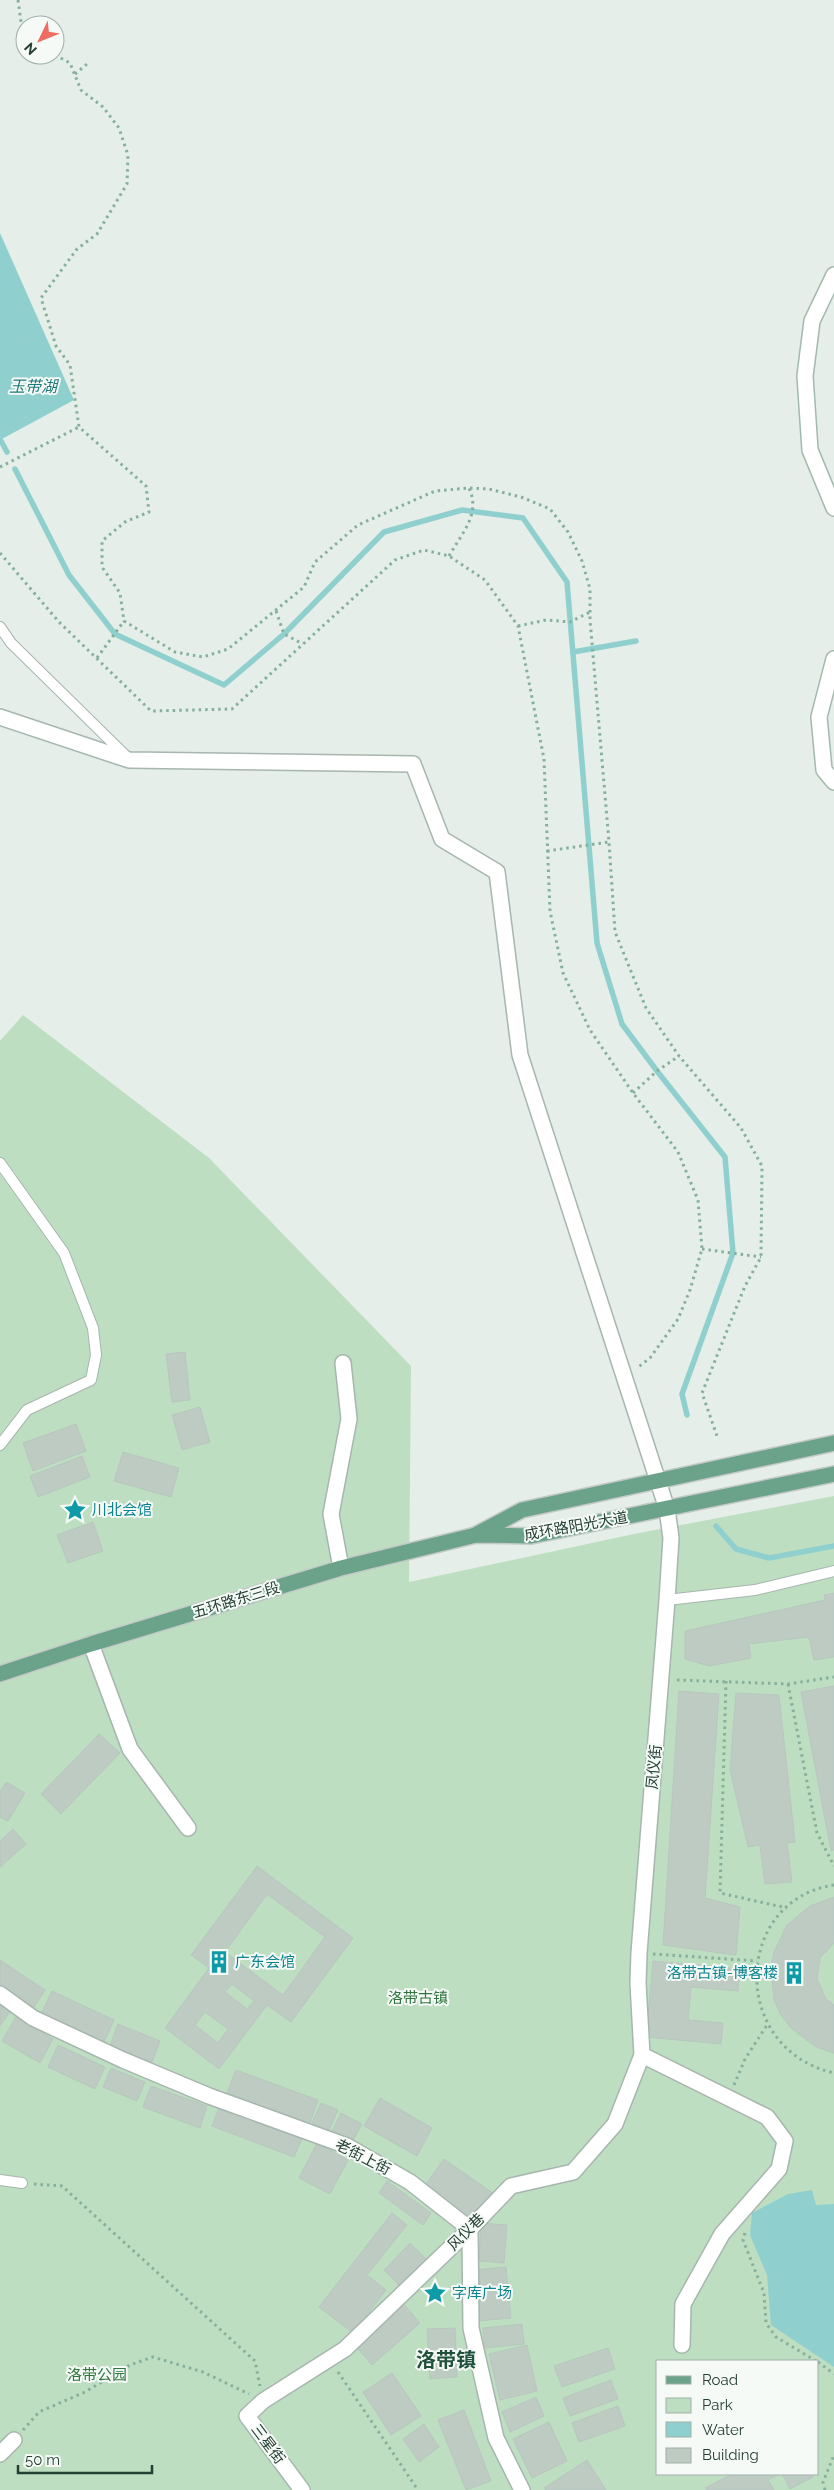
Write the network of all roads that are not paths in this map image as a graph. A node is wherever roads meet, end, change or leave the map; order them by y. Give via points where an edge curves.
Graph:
1 (834, 275) edge
2 (834, 508) edge
3 (0, 627) edge
4 (834, 659) edge
5 (0, 717) edge
6 (129, 760) junction
7 (834, 782) edge
8 (0, 1163) edge
9 (343, 1363) dead end
10 (834, 1443) edge
11 (0, 1445) edge
12 (834, 1474) edge
13 (659, 1481) junction
14 (667, 1509) junction
15 (476, 1535) junction
16 (341, 1568) junction
17 (834, 1571) edge
18 (667, 1600) junction
19 (91, 1644) junction
20 (0, 1674) edge
21 (188, 1828) dead end
22 (0, 1994) edge
23 (642, 2055) junction
24 (0, 2180) edge
25 (22, 2183) road end
26 (470, 2229) junction
27 (682, 2346) dead end
28 (263, 2401) joint
29 (14, 2440) road end
30 (0, 2454) edge
31 (302, 2490) edge
32 (522, 2490) edge

1 - 2 street via 812,322 805,376 810,450
3 - 6 lane via 11,643
4 - 7 street via 819,717 824,770
5 - 6 street
6 - 13 street, 凤仪街 via 413,764 442,839 497,872 520,1055
8 - 11 lane via 64,1253 93,1328 96,1355 91,1380 27,1410
9 - 16 street via 349,1419 331,1514
10 - 13 main road, 成环路阳光大道
12 - 14 main road, 成环路阳光大道
13 - 14 street, 凤仪街
13 - 15 main road, 成环路阳光大道 via 522,1510
14 - 15 main road, 成环路阳光大道 via 531,1536
14 - 18 street, 凤仪街 via 670,1538
15 - 16 main road, 五环路东三段
16 - 19 main road, 五环路东三段
17 - 18 lane via 755,1590
18 - 23 street, 凤仪街 via 639,1953
19 - 20 main road, 五环路东三段
19 - 21 street via 130,1749
22 - 26 street, 老街上街 via 33,2018 123,2060 209,2096 347,2146 410,2182
23 - 26 street, 风仪巷 via 615,2124 573,2172 511,2186
23 - 27 street via 767,2117 785,2140 779,2169 722,2234 683,2304
24 - 25 lane
26 - 28 street, 风仪巷 via 345,2349
26 - 32 street via 470,2328 496,2438
28 - 31 street, 三星街 via 247,2416
29 - 30 street

